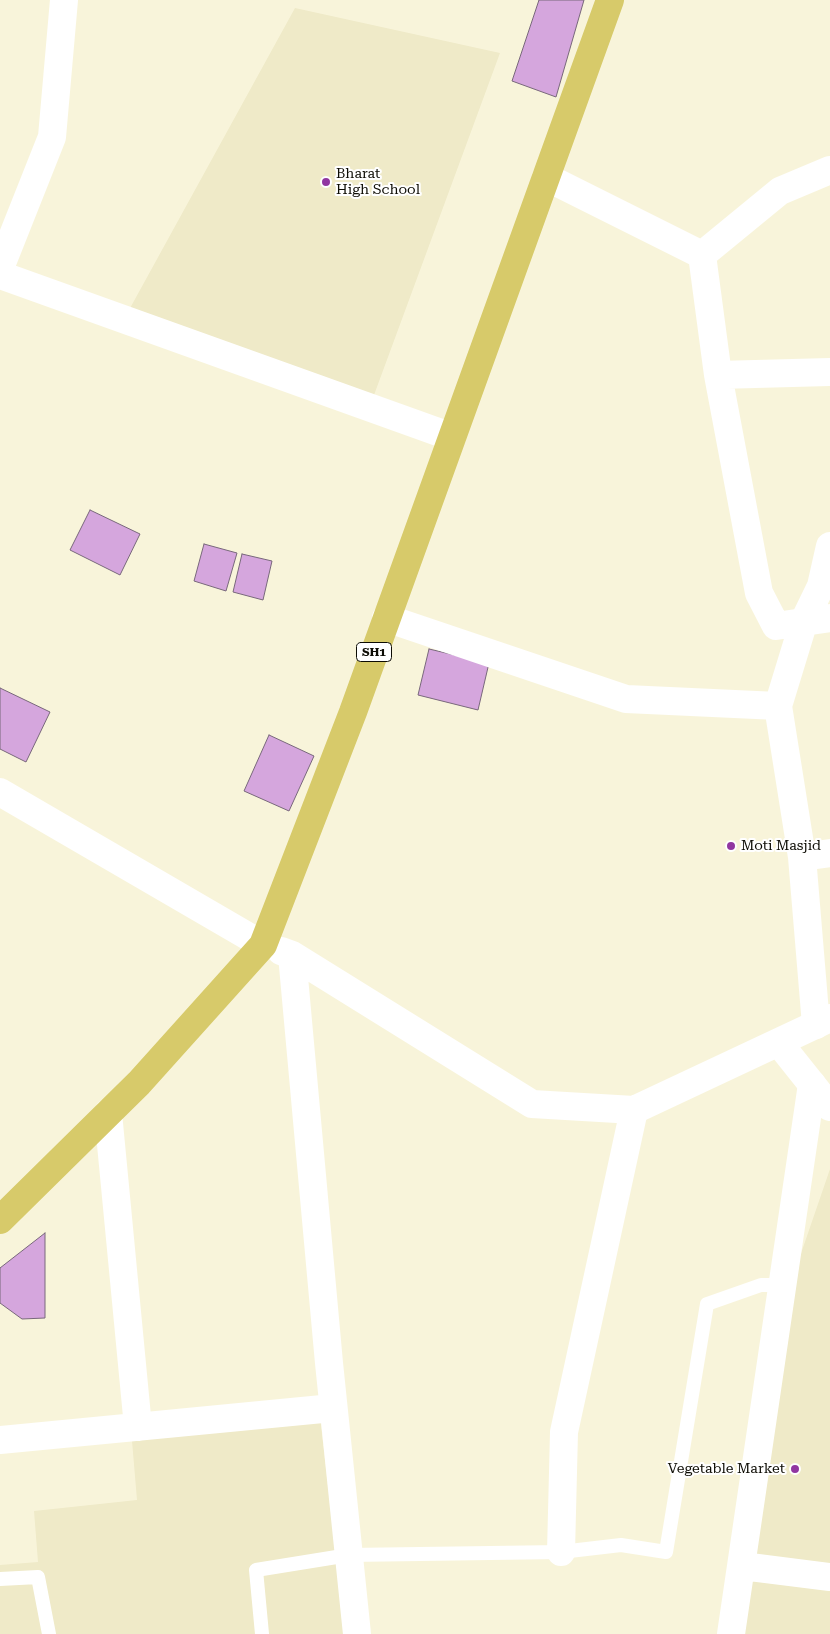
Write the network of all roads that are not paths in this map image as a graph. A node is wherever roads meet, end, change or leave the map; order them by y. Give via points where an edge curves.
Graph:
1 (64, 0) edge
2 (610, 0) edge
3 (830, 170) edge
4 (546, 177) junction
5 (702, 255) junction
6 (0, 268) edge
7 (0, 275) edge
8 (830, 372) edge
9 (718, 375) junction
10 (452, 437) junction
11 (830, 546) edge
12 (386, 618) junction
13 (817, 620) edge
14 (778, 706) junction
15 (0, 792) edge
16 (830, 853) edge
17 (802, 858) junction
18 (263, 945) junction
19 (292, 955) junction
20 (823, 1021) edge
21 (779, 1043) junction
22 (812, 1084) junction
23 (830, 1107) edge
24 (634, 1110) junction
25 (108, 1113) junction
26 (0, 1220) edge
27 (783, 1285) junction
28 (333, 1408) junction
29 (138, 1427) junction
30 (0, 1440) edge
31 (561, 1552) junction
32 (349, 1555) junction
33 (742, 1566) junction
34 (830, 1577) edge
35 (0, 1579) edge
36 (49, 1634) edge
37 (262, 1634) edge
38 (357, 1634) edge
39 (731, 1634) edge

1 - 6 street via 52,137
2 - 4 main road, SH1
3 - 5 street via 780,191
4 - 5 street
4 - 10 main road, SH1
5 - 9 street
7 - 10 street
8 - 9 street
9 - 13 street via 759,593 776,626
10 - 12 main road, SH1
11 - 13 street
12 - 14 street via 626,699
12 - 18 main road, SH1
13 - 14 street
14 - 17 street
15 - 18 street
16 - 17 street
17 - 20 street
18 - 19 street
18 - 25 main road, SH1
19 - 24 street via 532,1104
19 - 28 street
20 - 21 street
21 - 22 street
21 - 24 street
22 - 23 street
22 - 27 street
24 - 31 street via 564,1432
25 - 26 main road, SH1
25 - 29 street
27 - 31 lane via 761,1285 707,1304 666,1552 621,1545
27 - 33 street
28 - 29 street
28 - 32 street
29 - 30 street
31 - 32 lane
32 - 37 lane via 256,1570
32 - 38 street
33 - 34 street
33 - 39 street
35 - 36 lane via 38,1577

